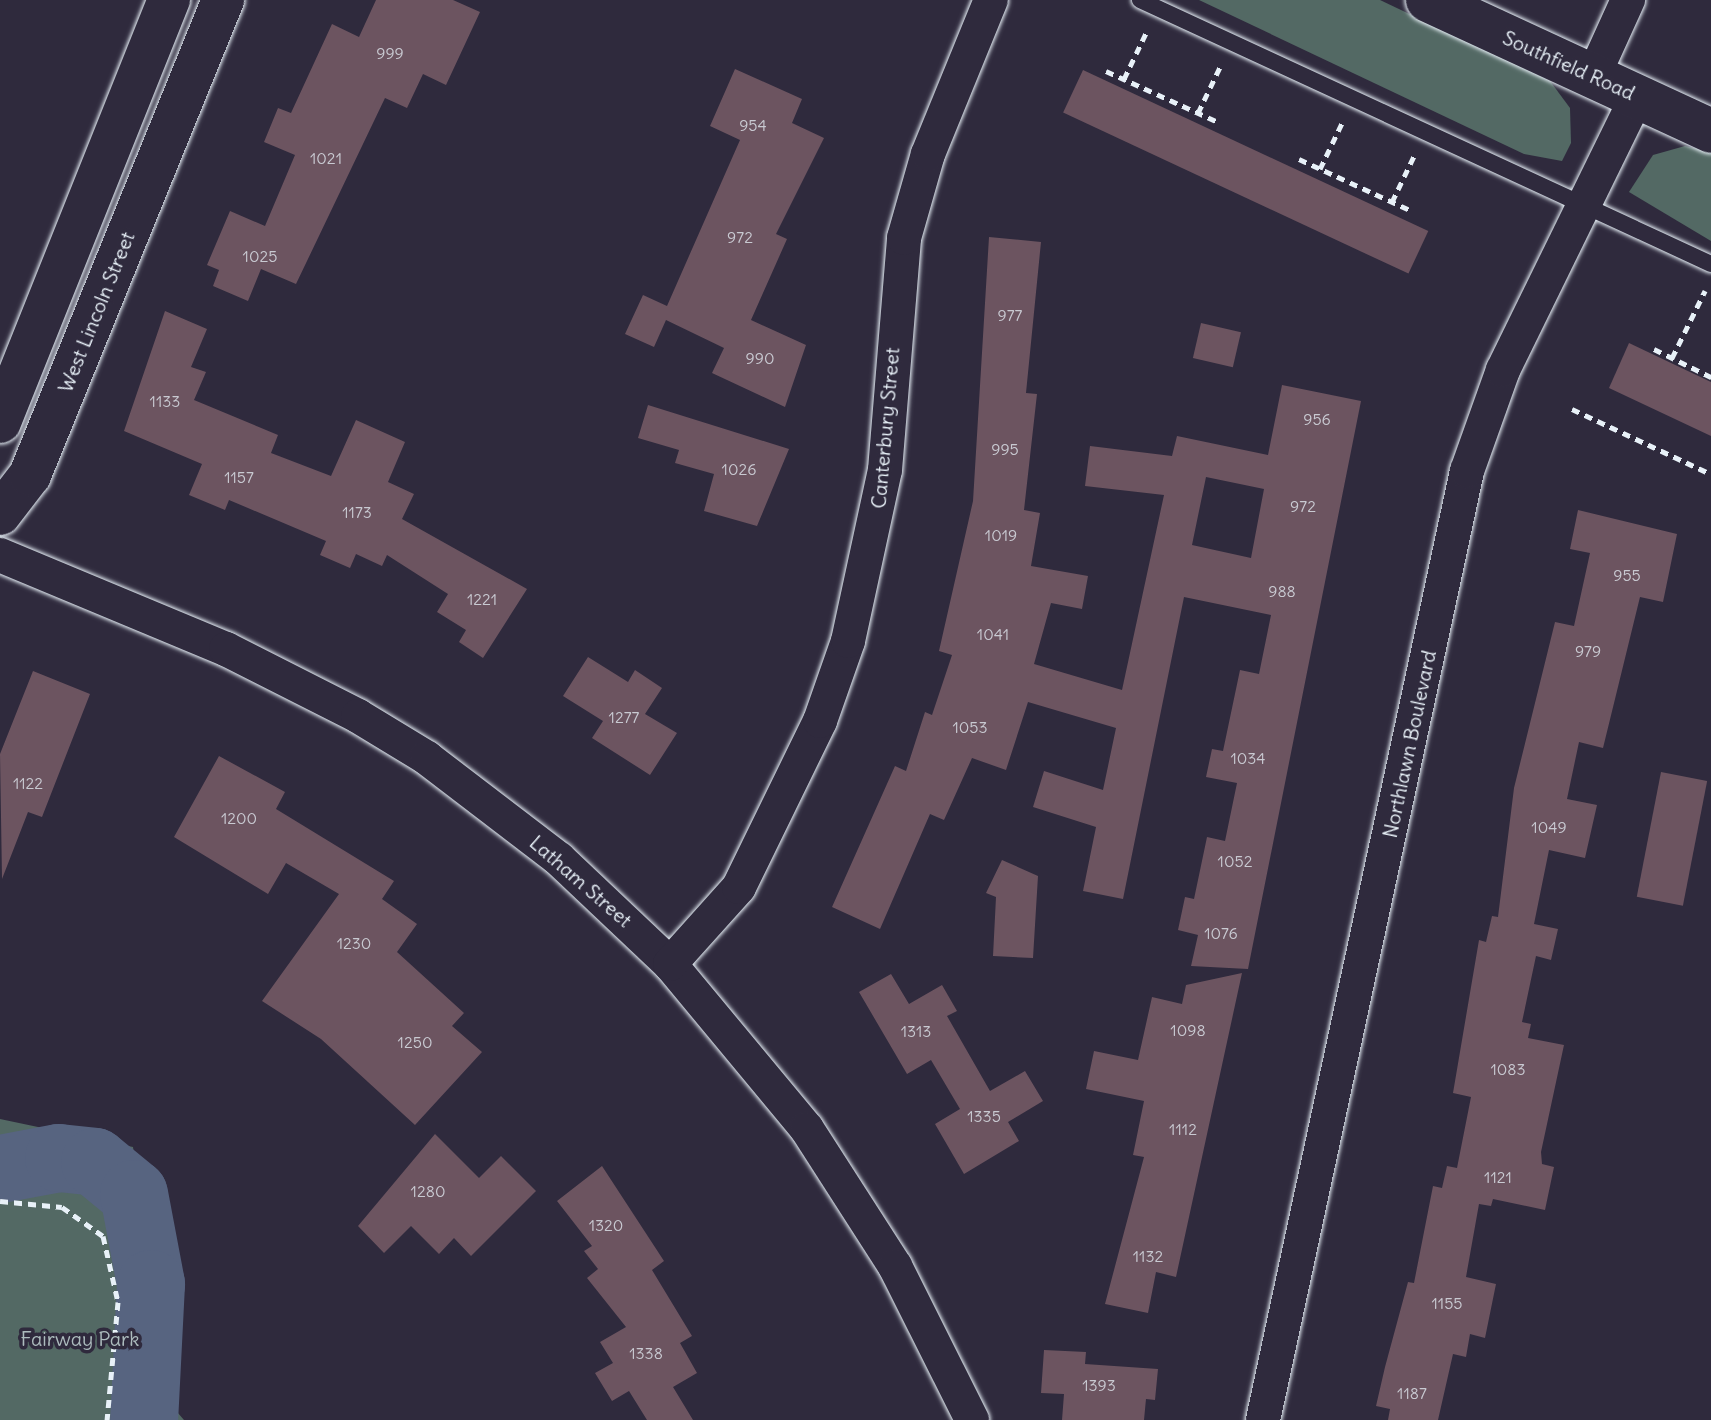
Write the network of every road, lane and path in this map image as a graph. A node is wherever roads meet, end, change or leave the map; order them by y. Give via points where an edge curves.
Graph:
1 (169, 0) edge
2 (223, 0) edge
3 (991, 0) edge
4 (1140, 0) edge
5 (1428, 0) edge
6 (1628, 0) edge
7 (1148, 28) dead end
8 (1222, 63) dead end
9 (1106, 71) dead end
10 (1593, 77) junction
11 (1124, 79) junction
12 (136, 84) junction
13 (1637, 96) junction
14 (181, 104) junction
15 (1198, 113) junction
16 (1344, 120) dead end
17 (1220, 123) dead end
18 (1711, 131) edge
19 (1416, 152) dead end
20 (1299, 159) dead end
21 (1320, 169) junction
22 (1392, 202) junction
23 (1583, 206) junction
24 (1410, 210) dead end
25 (1711, 264) edge
26 (1711, 278) edge
27 (1654, 349) dead end
28 (1672, 358) junction
29 (1711, 377) edge
30 (1572, 409) dead end
31 (0, 422) edge
32 (1711, 474) edge
33 (0, 514) edge
34 (0, 555) edge
35 (670, 964) junction
36 (0, 1201) edge
37 (107, 1420) edge
38 (972, 1420) edge
39 (1263, 1420) edge

1 - 12 street
2 - 14 street, West Lincoln Street
3 - 35 street, Canterbury Street via 928,154 904,238 885,470 848,641 798,772 739,887
4 - 23 lane
5 - 10 main road, Southfield Road
6 - 10 street
7 - 11 path
8 - 15 path
9 - 11 path
10 - 13 main road, Southfield Road
11 - 15 path
12 - 14 street
12 - 31 street
13 - 18 main road, Southfield Road
13 - 23 street, Northlawn Boulevard
14 - 33 street, West Lincoln Street via 30,475
15 - 17 path
16 - 21 path
19 - 22 path
20 - 21 path
21 - 22 path
22 - 24 path
23 - 25 lane
23 - 39 street, Northlawn Boulevard via 1503,370 1467,471
26 - 28 path
27 - 28 path
28 - 29 path
30 - 32 path
34 - 35 street, Latham Street via 226,649 415,751 559,859
35 - 38 street, Latham Street via 765,1073 848,1189
36 - 37 path via 62,1207 103,1236 118,1302

